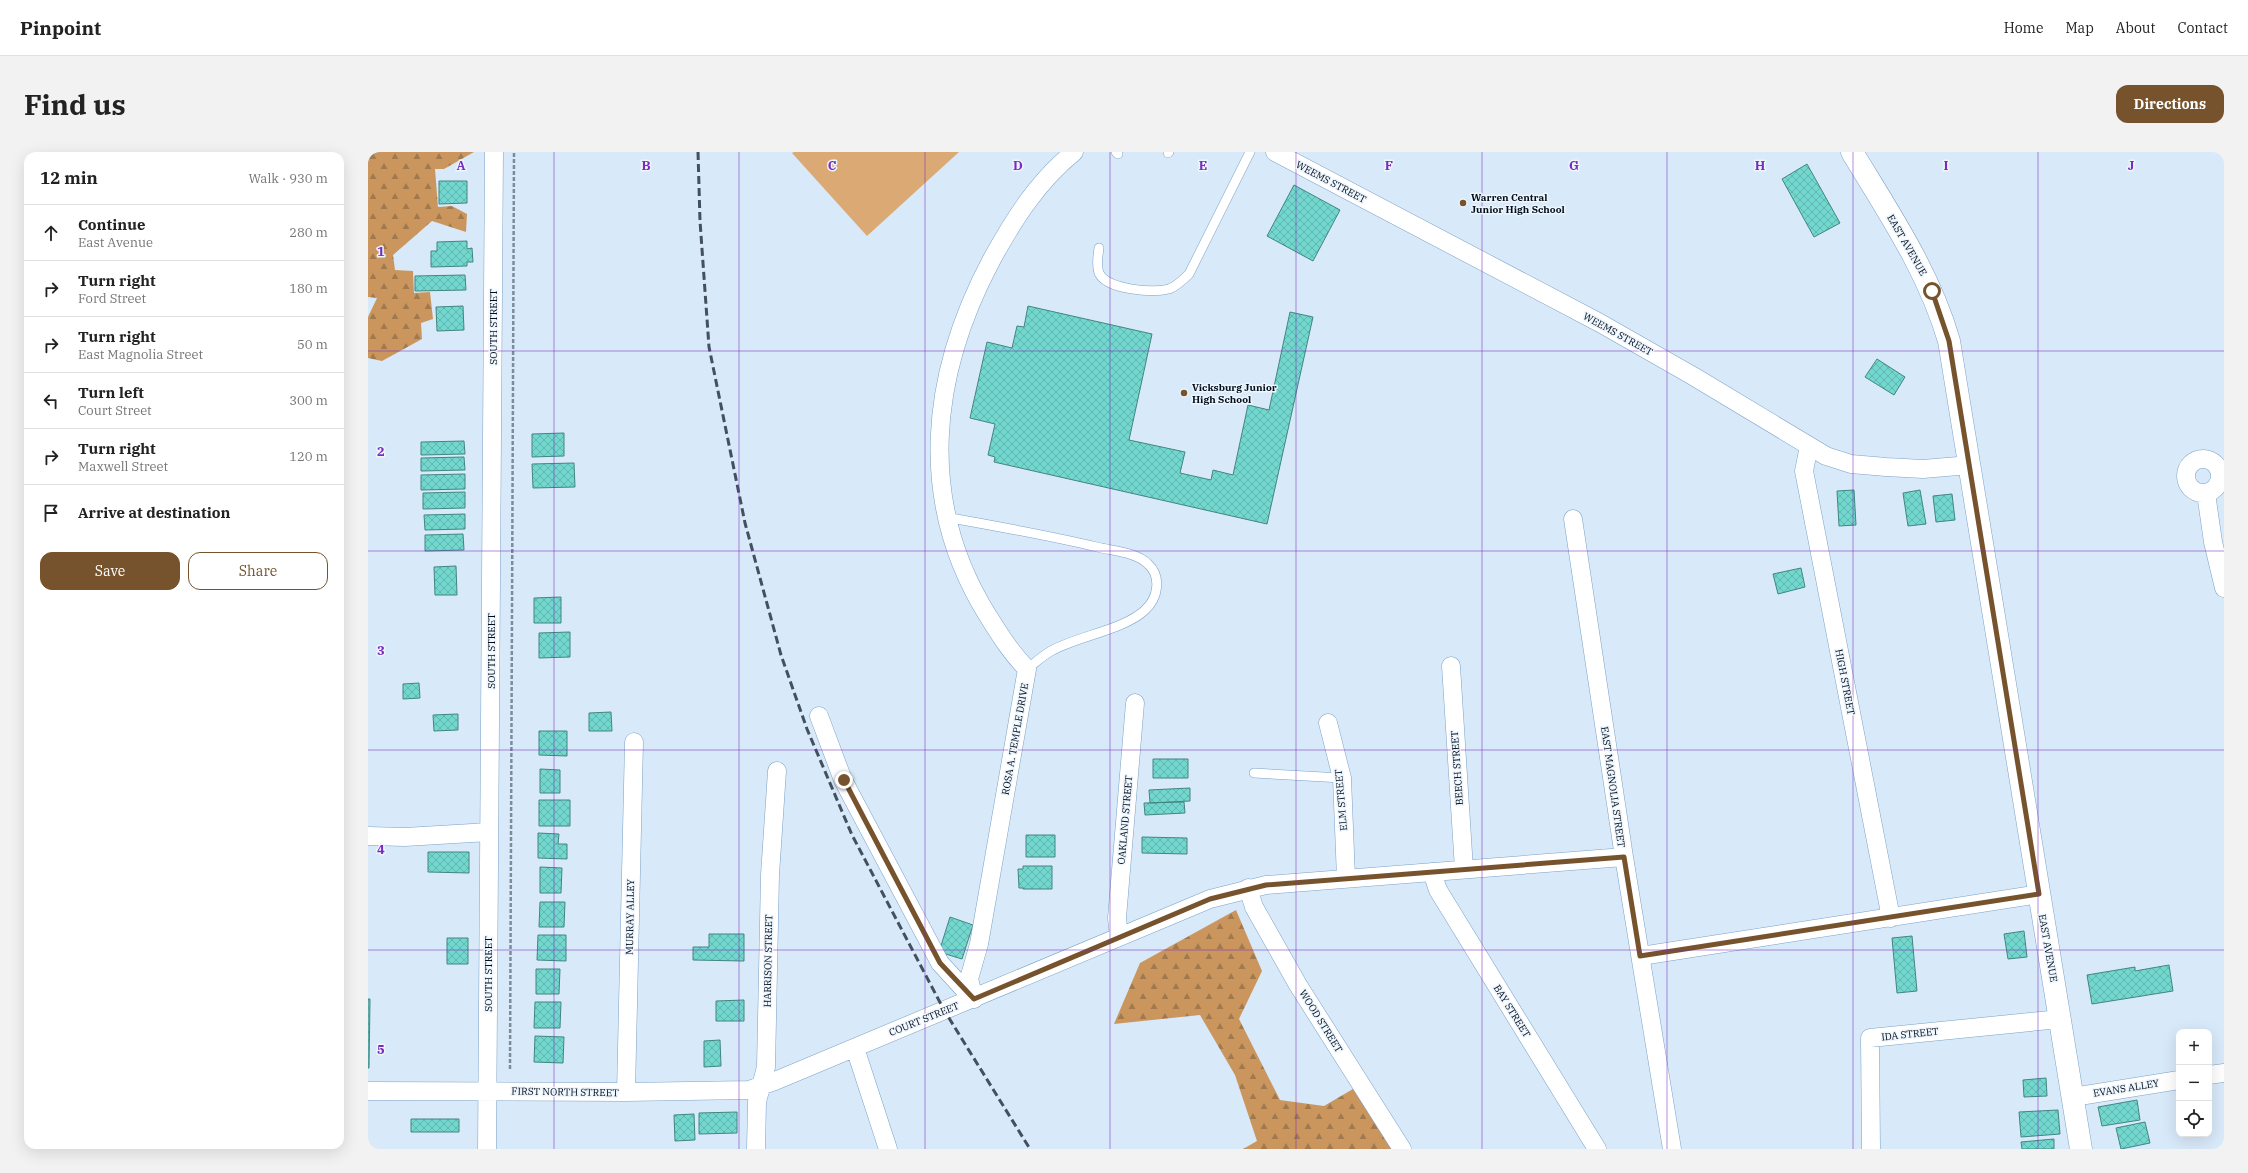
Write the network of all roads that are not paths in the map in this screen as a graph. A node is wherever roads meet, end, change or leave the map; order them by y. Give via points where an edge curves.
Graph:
1 (494, 152) edge
2 (1074, 152) edge
3 (1250, 152) edge
4 (1275, 152) edge
5 (1852, 152) edge
6 (1099, 248) dead end
7 (1809, 446) junction
8 (1970, 466) junction
9 (2206, 494) dead end
10 (945, 517) junction
11 (1573, 519) dead end
12 (2224, 588) edge
13 (1451, 666) dead end
14 (1027, 669) junction
15 (1136, 703) dead end
16 (819, 716) dead end
17 (1328, 723) dead end
18 (634, 742) dead end
19 (777, 771) dead end
20 (1254, 773) dead end
21 (1342, 778) junction
22 (489, 832) junction
23 (368, 836) edge
24 (1624, 857) junction
25 (1464, 869) junction
26 (1432, 872) junction
27 (1346, 878) junction
28 (1248, 888) junction
29 (2039, 894) junction
30 (1891, 918) junction
31 (1120, 937) junction
32 (1640, 956) junction
33 (974, 999) junction
34 (2060, 1019) junction
35 (855, 1048) junction
36 (2224, 1073) edge
37 (2212, 1075) edge
38 (2176, 1080) edge
39 (761, 1086) junction
40 (368, 1091) edge
41 (488, 1091) junction
42 (626, 1092) junction
43 (2072, 1097) junction
44 (487, 1149) edge
45 (756, 1149) edge
46 (888, 1149) edge
47 (1402, 1149) edge
48 (1596, 1149) edge
49 (1672, 1149) edge
50 (1871, 1149) edge
51 (2081, 1149) edge

1 - 22 street, SOUTH STREET
2 - 10 street, ROSA A. TEMPLE DRIVE via 1033,194 1012,223 969,307 946,386 939,432 939,473
3 - 6 lane via 1189,274 1180,283 1160,290 1116,285 1100,274 1097,260
4 - 7 street, WEEMS STREET via 1600,323
5 - 8 street, EAST AVENUE via 1932,291 1949,341
7 - 8 street, WEEMS STREET via 1826,456 1851,464 1923,469
7 - 30 street, HIGH STREET via 1804,471
8 - 29 street, EAST AVENUE
9 - 12 street via 2213,542
10 - 14 street, ROSA A. TEMPLE DRIVE via 962,567 980,603 1012,654
10 - 14 lane via 1044,534 1134,556 1148,564 1156,574 1157,587 1153,599 1145,610 1132,619 1051,651
11 - 24 street, EAST MAGNOLIA STREET
13 - 25 street, BEECH STREET
14 - 33 street, ROSA A. TEMPLE DRIVE via 979,944 969,979
15 - 31 street, OAKLAND STREET via 1117,918
16 - 33 street via 844,780 940,963
17 - 21 street, ELM STREET
18 - 42 street, MURRAY ALLEY
19 - 39 street, HARRISON STREET via 770,875 766,1066
20 - 21 lane
21 - 27 street, ELM STREET
22 - 23 street via 405,837
22 - 41 street, SOUTH STREET
24 - 25 street, COURT STREET
24 - 32 street, EAST MAGNOLIA STREET
25 - 26 street, COURT STREET
26 - 27 street, COURT STREET
26 - 48 street, BAY STREET via 1438,890
27 - 28 street, COURT STREET
28 - 31 street, COURT STREET via 1210,899
28 - 47 street, WOOD STREET via 1254,907 1298,985
29 - 30 street
29 - 34 street, EAST AVENUE
30 - 32 street
31 - 33 street, COURT STREET
32 - 49 street, EAST MAGNOLIA STREET
33 - 35 street, COURT STREET
34 - 43 street, EAST AVENUE
34 - 50 street, IDA STREET via 1870,1038
35 - 39 street, COURT STREET
35 - 46 street
36 - 37 street
38 - 43 street, EVANS ALLEY
39 - 42 street, FIRST NORTH STREET via 749,1090
39 - 45 street, HARRISON STREET via 757,1102
40 - 41 street, FIRST NORTH STREET
41 - 42 street, FIRST NORTH STREET
41 - 44 street, SOUTH STREET
43 - 51 street, EAST AVENUE

